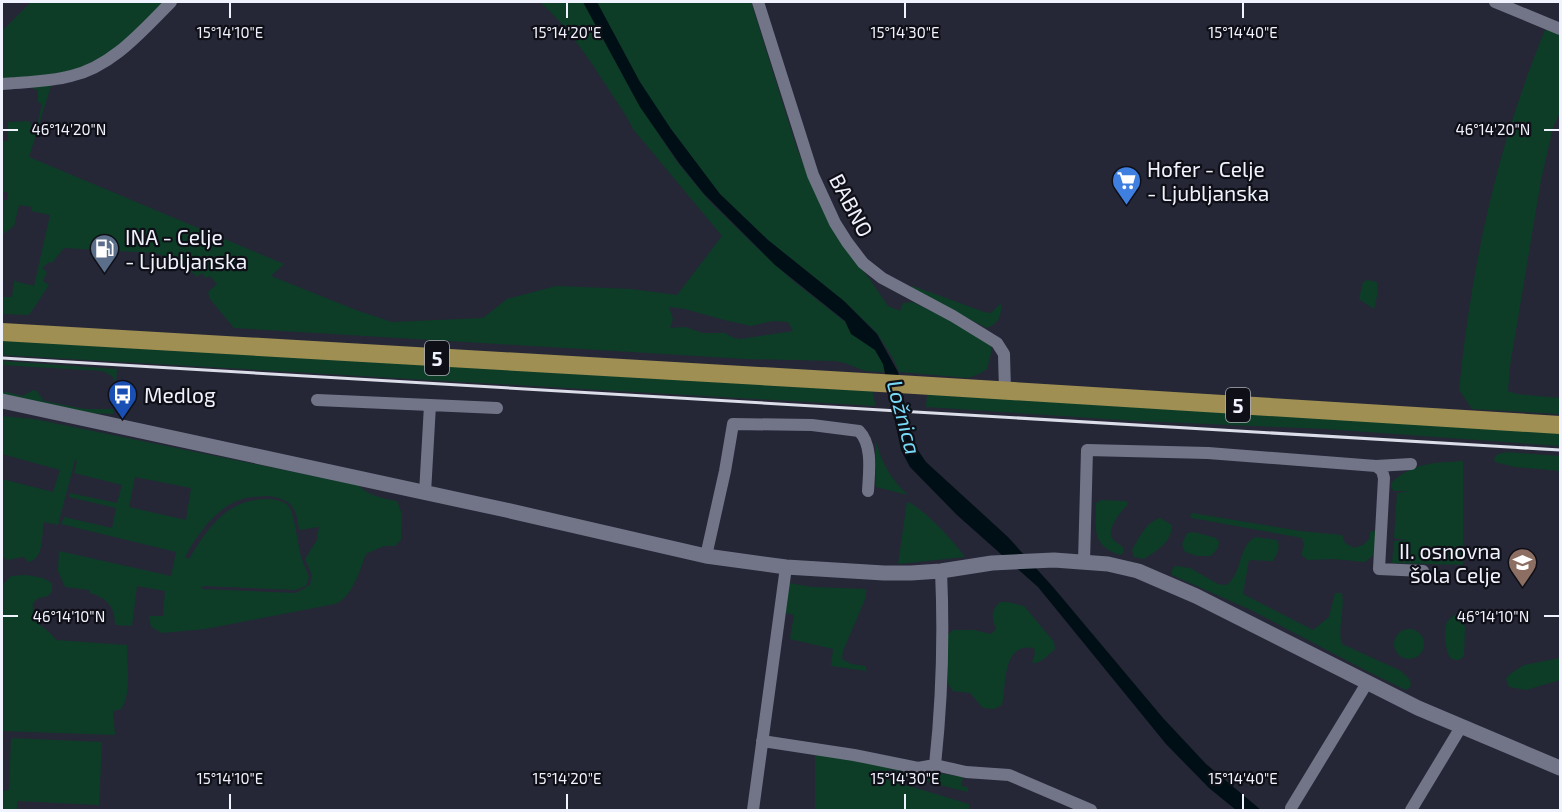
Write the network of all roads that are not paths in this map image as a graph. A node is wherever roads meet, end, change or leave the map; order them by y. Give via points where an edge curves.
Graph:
1 (171, 2) edge
2 (758, 2) edge
3 (1495, 2) edge
4 (1560, 29) edge
5 (2, 84) edge
6 (2, 332) edge
7 (1005, 391) junction
8 (317, 400) dead end
9 (2, 401) edge
10 (430, 405) junction
11 (497, 408) dead end
12 (1560, 425) edge
13 (1411, 464) dead end
14 (1376, 466) junction
15 (868, 491) dead end
16 (425, 493) junction
17 (706, 556) junction
18 (1084, 562) junction
19 (786, 567) junction
20 (940, 571) junction
21 (1423, 571) dead end
22 (1367, 683) junction
23 (1461, 726) junction
24 (762, 741) junction
25 (935, 765) junction
26 (1560, 768) edge
27 (1290, 808) dead end
28 (753, 810) edge
29 (1091, 810) edge
30 (1411, 810) edge

1 - 5 street via 118,52 96,67 73,76
2 - 7 street, BABNO via 813,176 841,232 863,263 882,278 997,343 1004,354
3 - 4 street
6 - 7 main road, 5
7 - 12 main road, 5
8 - 10 street
9 - 16 street
10 - 11 street
10 - 16 street
13 - 14 street
14 - 18 street via 1208,453 1087,450
14 - 21 street via 1382,471 1384,489 1379,569
15 - 17 street via 868,446 859,431 812,425 733,424
16 - 17 street
17 - 19 street
18 - 20 street via 980,564
18 - 22 street via 1138,571 1160,580
19 - 20 street via 884,573
19 - 24 street
20 - 25 street via 941,702
22 - 23 street
22 - 27 street
23 - 26 street
23 - 30 street
24 - 25 street via 918,768
24 - 28 street
25 - 29 street via 1010,775

